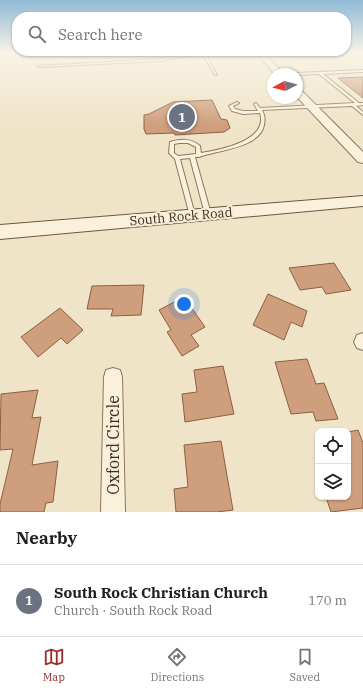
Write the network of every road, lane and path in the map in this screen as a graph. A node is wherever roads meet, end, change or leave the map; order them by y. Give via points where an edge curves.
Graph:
1 (325, 77) edge
2 (303, 97) edge
3 (237, 103) dead end
4 (352, 104) junction
5 (358, 104) junction
6 (363, 104) edge
7 (312, 107) junction
8 (258, 108) junction
9 (363, 114) edge
10 (199, 156) junction
11 (192, 157) junction
12 (177, 158) junction
13 (363, 160) edge
14 (363, 201) edge
15 (200, 214) junction
16 (0, 232) edge
17 (113, 377) dead end
18 (113, 512) edge

1 - 5 lane
2 - 7 street
3 - 8 lane via 231,106 238,113 248,114
4 - 5 lane
4 - 7 lane
4 - 9 lane
5 - 6 lane
7 - 8 lane
7 - 13 street
8 - 10 lane via 263,121 254,136 230,149
10 - 11 lane
10 - 12 lane via 198,146 191,141 182,140 172,143 170,148 171,153
11 - 12 lane
11 - 15 lane
12 - 15 lane
14 - 15 main road, South Rock Road
15 - 16 main road, South Rock Road
17 - 18 street, Oxford Circle

